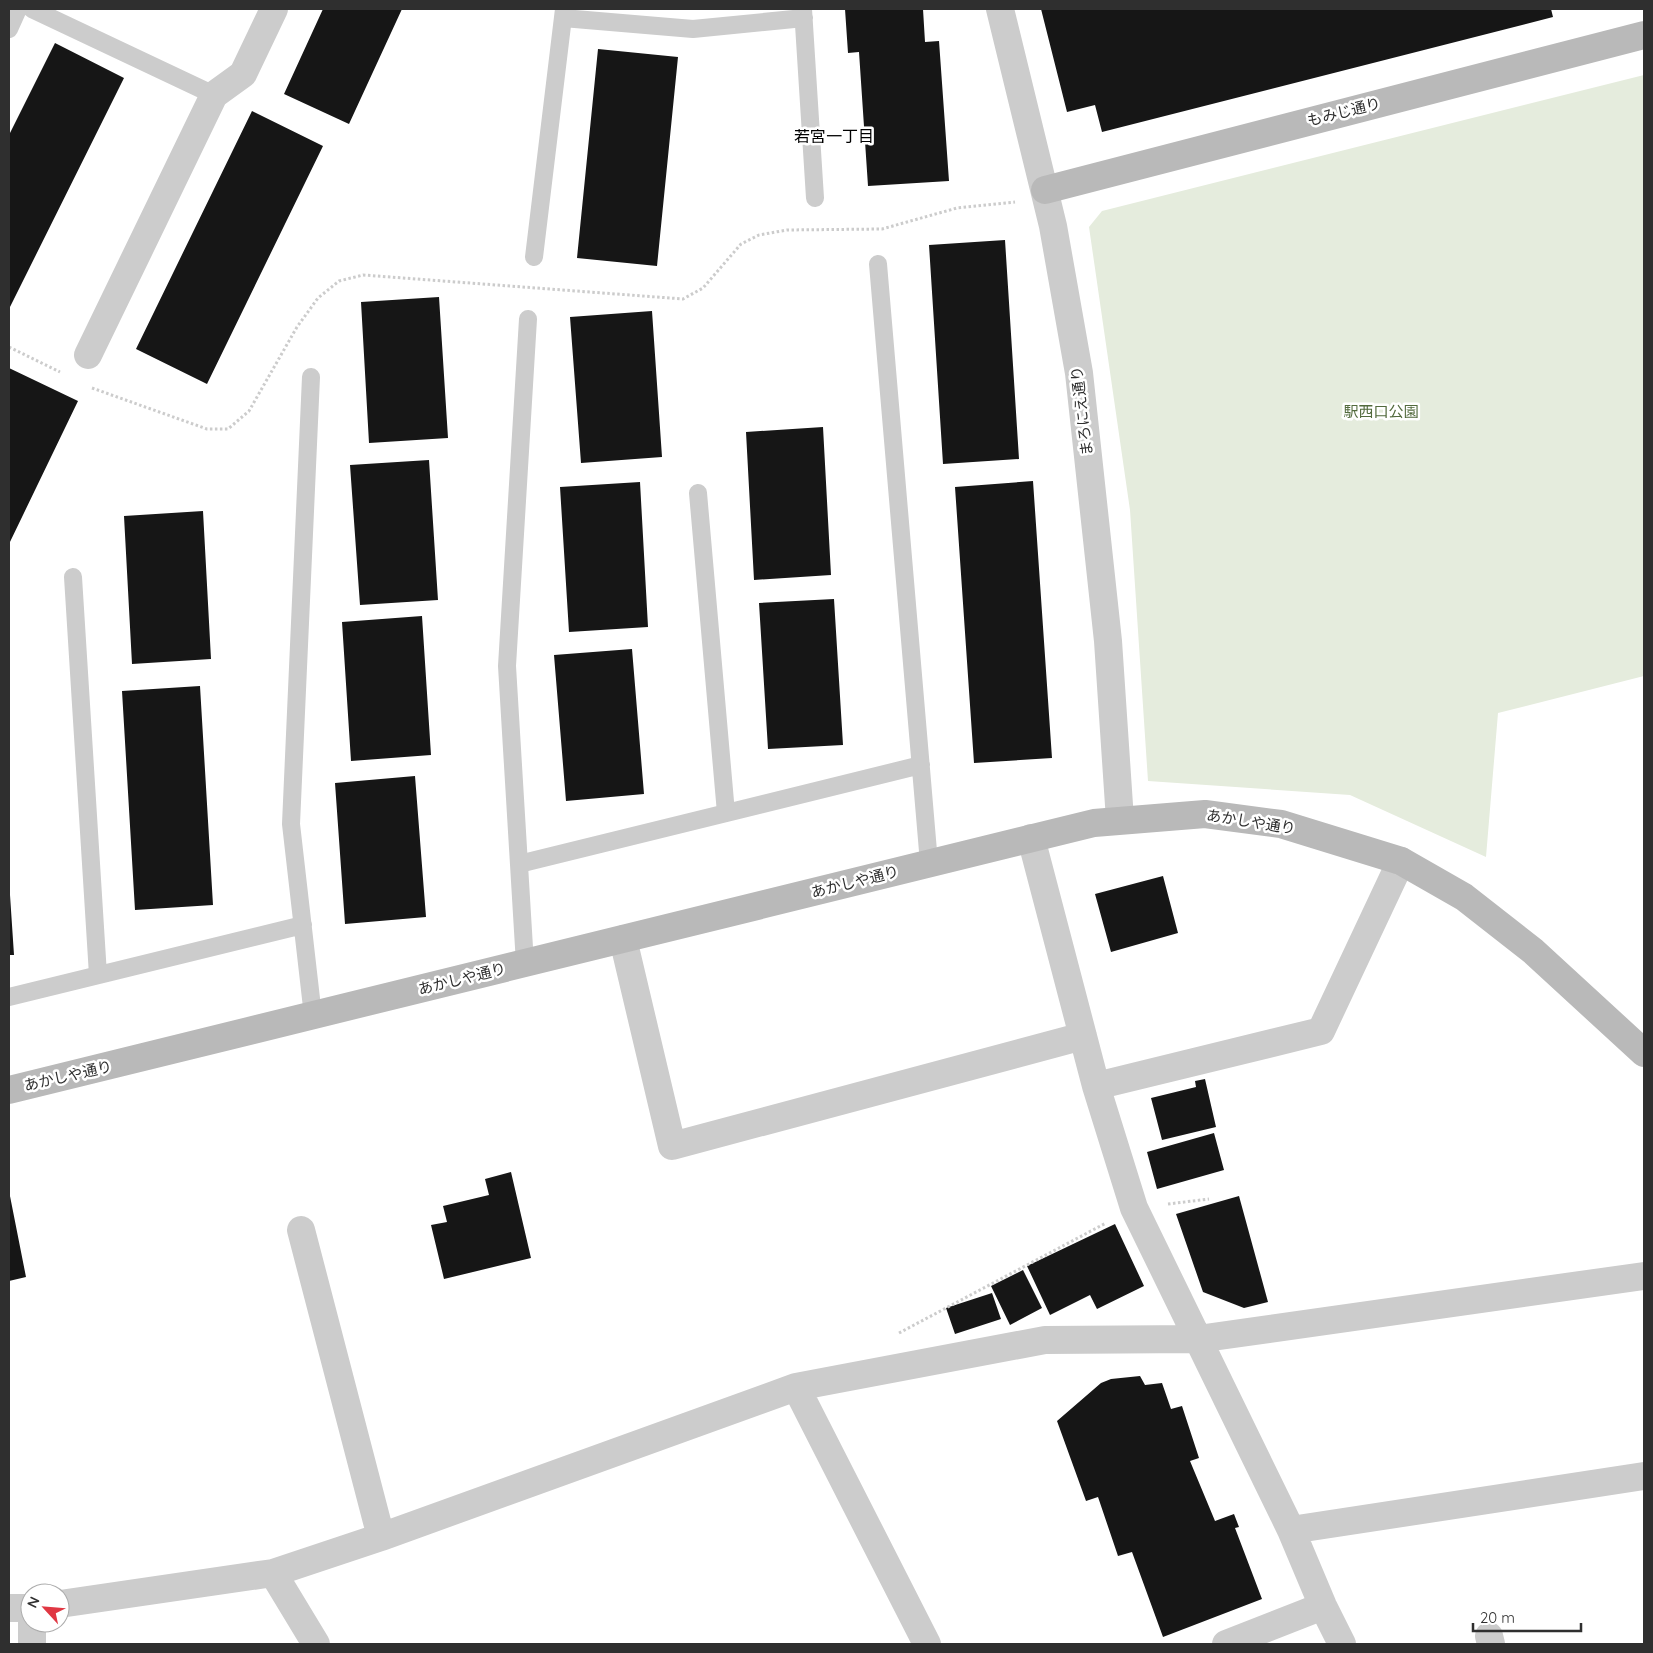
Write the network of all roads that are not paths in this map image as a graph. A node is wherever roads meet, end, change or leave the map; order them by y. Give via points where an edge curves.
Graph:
1 (18, 9) edge
2 (32, 9) edge
3 (274, 9) edge
4 (1000, 9) edge
5 (563, 13) edge
6 (804, 13) edge
7 (9, 29) edge
8 (1644, 35) edge
9 (214, 94) junction
10 (1045, 190) junction
11 (815, 198) dead end
12 (534, 257) dead end
13 (878, 264) dead end
14 (528, 319) dead end
15 (88, 355) dead end
16 (311, 378) dead end
17 (698, 493) dead end
18 (73, 578) dead end
19 (921, 765) junction
20 (726, 813) junction
21 (1120, 820) junction
22 (1031, 838) junction
23 (1401, 862) junction
24 (929, 863) junction
25 (519, 864) junction
26 (302, 925) junction
27 (623, 939) junction
28 (525, 964) junction
29 (98, 975) junction
30 (9, 997) edge
31 (313, 1016) junction
32 (1083, 1036) junction
33 (1644, 1053) edge
34 (1096, 1086) junction
35 (9, 1090) edge
36 (301, 1230) dead end
37 (1644, 1276) edge
38 (1198, 1338) junction
39 (796, 1387) junction
40 (1644, 1476) edge
41 (1291, 1530) junction
42 (381, 1537) junction
43 (273, 1573) junction
44 (70, 1603) edge
45 (1323, 1606) junction
46 (316, 1644) edge
47 (927, 1644) edge
48 (1226, 1644) edge
49 (1342, 1644) edge

1 - 7 lane
2 - 9 lane
3 - 9 street via 242,74
4 - 10 street, まろにえ通り
5 - 6 lane via 693,28
5 - 12 lane
6 - 11 lane
8 - 10 street, もみじ通り
9 - 15 street
10 - 21 street, まろにえ通り via 1078,374 1108,641
13 - 19 lane
14 - 25 lane via 507,666
16 - 26 lane via 291,824
17 - 20 lane
18 - 29 lane
19 - 20 lane
19 - 24 lane
20 - 25 lane
21 - 22 street, あかしや通り
21 - 23 street, あかしや通り via 1205,814 1281,824
22 - 24 street, あかしや通り
22 - 32 street
23 - 33 street, あかしや通り via 1464,897 1533,951
23 - 34 street via 1320,1031
24 - 27 street, あかしや通り
25 - 28 lane
26 - 29 lane
26 - 31 lane
27 - 28 street, あかしや通り
27 - 32 street via 672,1146
28 - 31 street, あかしや通り
29 - 30 lane
31 - 35 street, あかしや通り
32 - 34 street
34 - 38 street via 1134,1208
36 - 42 street
37 - 38 street
38 - 39 street via 1045,1340
38 - 41 street
39 - 42 street
39 - 47 street
40 - 41 street
41 - 45 street
42 - 43 street
43 - 44 street
43 - 46 street
45 - 48 street
45 - 49 street

